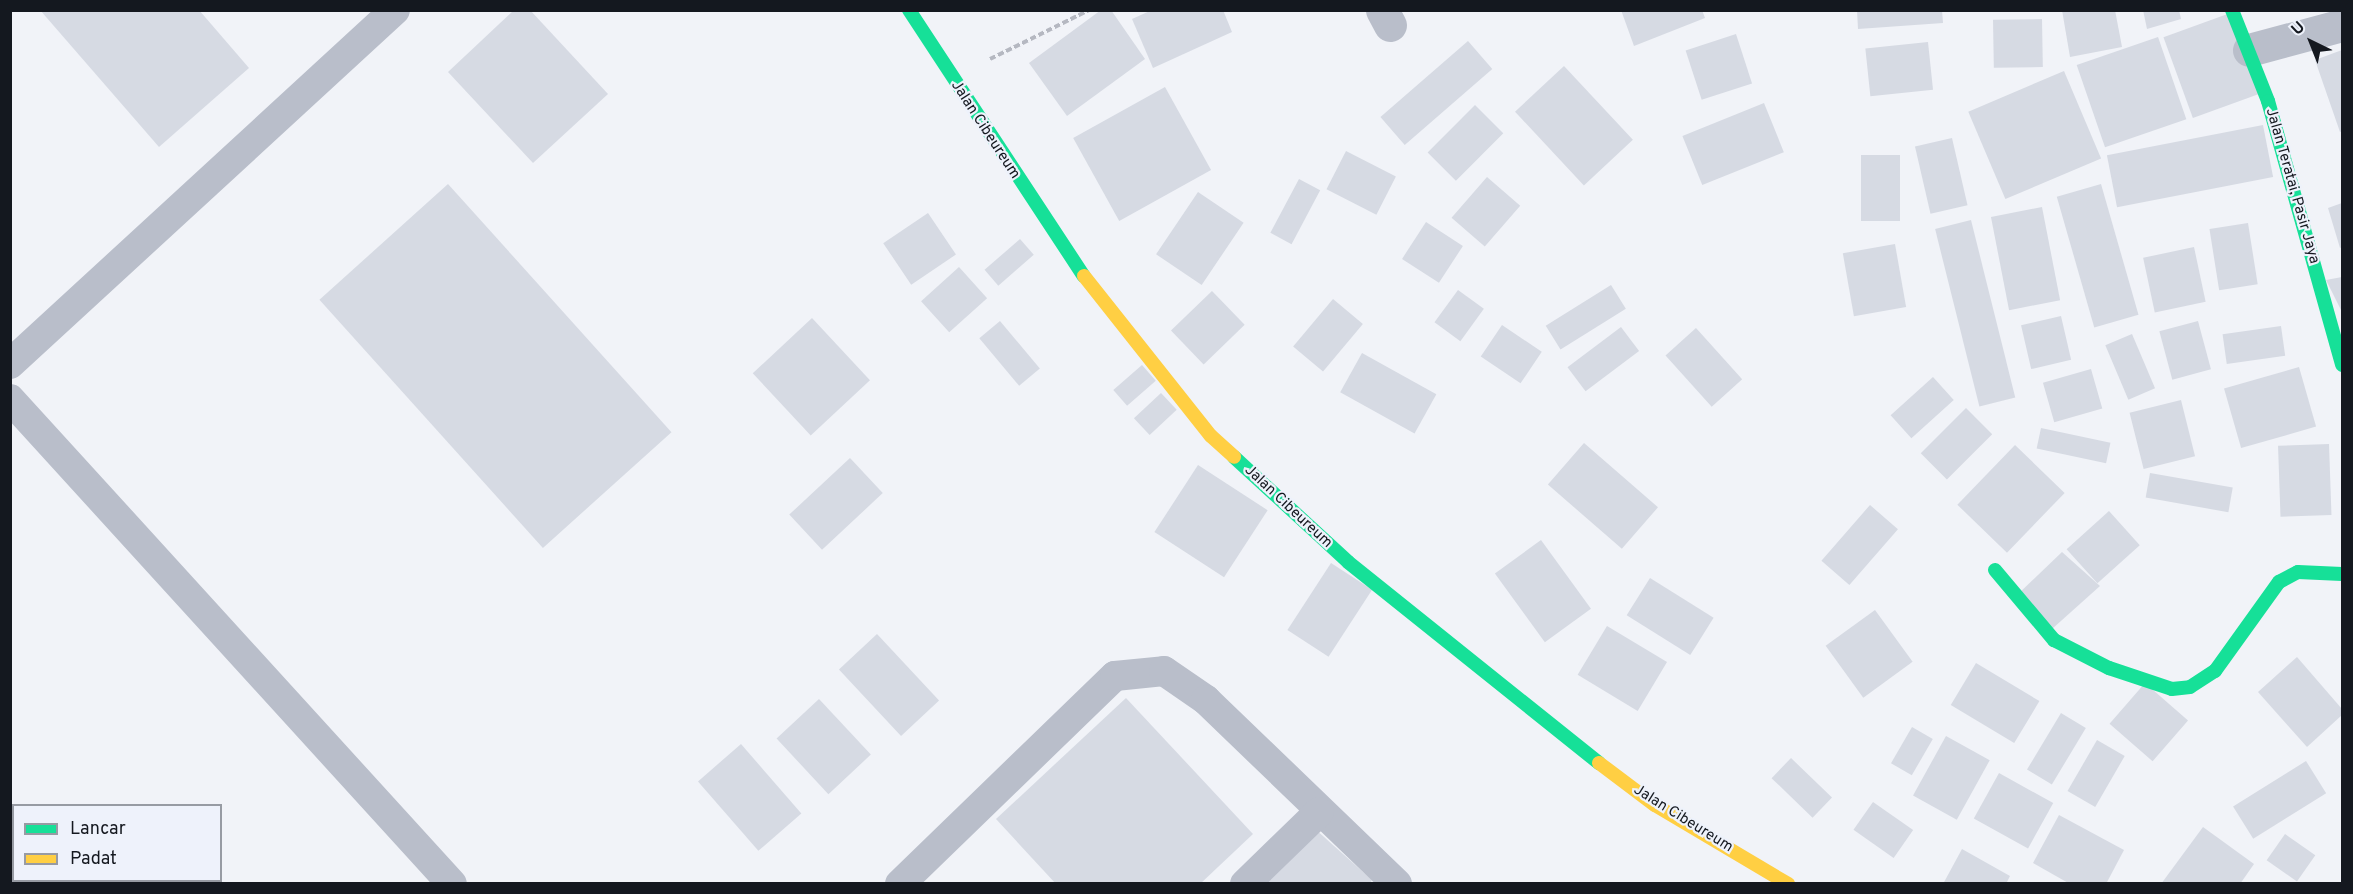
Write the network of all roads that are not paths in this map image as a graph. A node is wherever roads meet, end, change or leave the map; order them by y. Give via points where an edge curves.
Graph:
1 (395, 10) edge
2 (909, 10) edge
3 (2232, 10) edge
4 (2343, 25) edge
5 (2248, 50) junction
6 (10, 364) edge
7 (2343, 365) edge
8 (10, 399) edge
9 (1995, 570) dead end
10 (2343, 574) edge
11 (1319, 812) junction
12 (452, 884) edge
13 (900, 884) edge
14 (1245, 884) edge
15 (1397, 884) edge
16 (1788, 884) edge

1 - 6 lane
2 - 16 street, Jalan Cibeureum via 1080,271 1211,436 1348,562 1513,698 1656,805
3 - 5 street, Jalan Teratai, Pasir Jaya
4 - 5 street
5 - 7 street, Jalan Teratai, Pasir Jaya via 2268,101
8 - 12 lane
9 - 10 street via 2026,613 2054,640 2109,668 2172,689 2190,687 2215,671 2279,582 2298,573
11 - 13 lane via 1206,700 1164,671 1115,676
11 - 14 lane
11 - 15 lane

